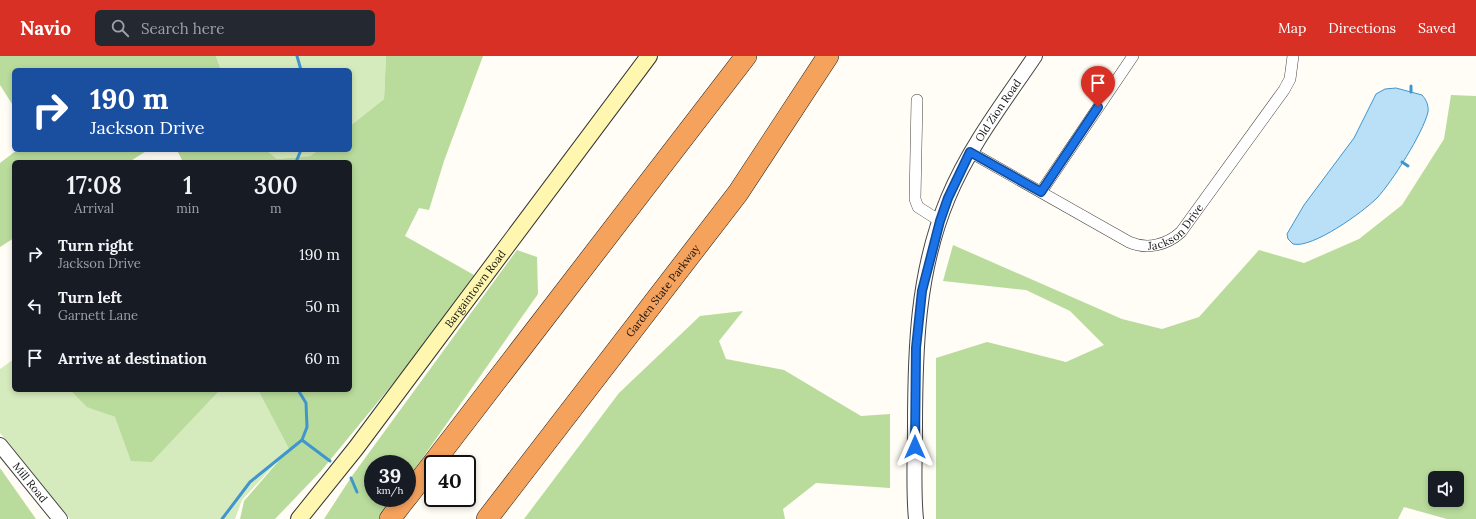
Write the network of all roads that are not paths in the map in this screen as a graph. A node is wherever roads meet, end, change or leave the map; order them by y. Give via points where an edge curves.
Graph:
1 (649, 56) edge
2 (746, 56) edge
3 (828, 56) edge
4 (1035, 56) edge
5 (1133, 56) edge
6 (1294, 56) edge
7 (917, 100) dead end
8 (970, 152) junction
9 (1041, 192) junction
10 (940, 221) junction
11 (0, 445) edge
12 (416, 486) edge
13 (400, 507) edge
14 (60, 519) edge
15 (299, 519) edge
16 (390, 519) edge
17 (487, 519) edge
18 (916, 519) edge

1 - 15 main road, Bargaintown Road via 360,442
2 - 12 highway
3 - 17 highway, Garden State Parkway via 738,193
4 - 8 street, Old Zion Road
5 - 9 street
6 - 9 street, Jackson Drive via 1290,79 1284,90 1181,232 1169,241 1154,246 1133,244
7 - 10 street via 915,199 918,207
8 - 9 street, Jackson Drive
8 - 10 street, Old Zion Road
10 - 18 street, Old Zion Road via 926,270 918,318 915,377
11 - 14 street, Mill Road
13 - 16 highway

